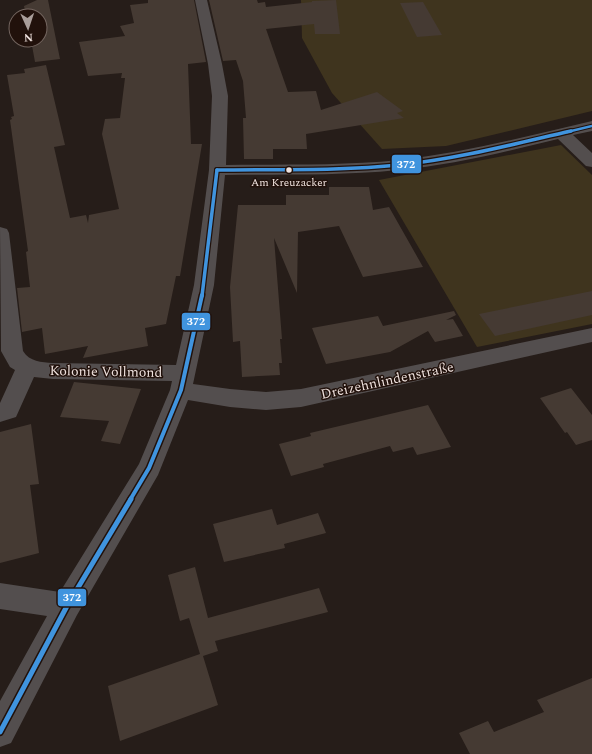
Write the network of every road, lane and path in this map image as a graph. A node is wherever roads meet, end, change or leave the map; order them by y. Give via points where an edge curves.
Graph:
1 (201, 0) edge
2 (592, 126) edge
3 (561, 133) junction
4 (592, 162) edge
5 (217, 170) junction
6 (0, 233) edge
7 (592, 335) edge
8 (27, 367) junction
9 (182, 381) junction
10 (0, 413) edge
11 (0, 596) edge
12 (68, 606) junction
13 (0, 732) edge

1 - 5 street via 216,64 220,96
2 - 3 street
3 - 4 street
3 - 5 street via 454,157 399,165
5 - 9 street via 204,285
6 - 8 street via 12,351 18,361
7 - 9 street, Dreizehnlindenstraße via 301,398 266,401 230,398
8 - 9 street, Kolonie Vollmond
8 - 10 street via 8,411
9 - 12 street via 149,468
11 - 12 street
12 - 13 street

